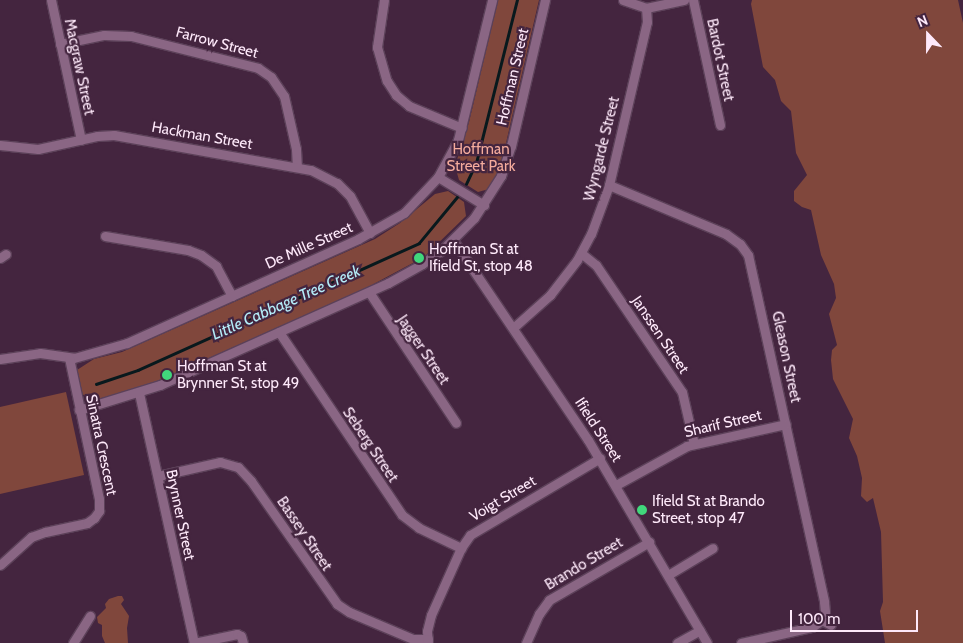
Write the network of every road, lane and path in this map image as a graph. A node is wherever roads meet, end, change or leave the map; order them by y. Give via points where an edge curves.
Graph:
1 (51, 0) edge
2 (384, 0) edge
3 (492, 0) edge
4 (545, 0) edge
5 (622, 0) edge
6 (684, 0) edge
7 (693, 0) edge
8 (646, 8) junction
9 (60, 44) junction
10 (720, 125) dead end
11 (462, 128) junction
12 (81, 140) junction
13 (0, 145) edge
14 (297, 166) junction
15 (438, 177) junction
16 (609, 185) junction
17 (484, 205) junction
18 (370, 233) junction
19 (105, 236) dead end
20 (453, 240) junction
21 (581, 253) junction
22 (368, 292) junction
23 (232, 296) junction
24 (513, 328) junction
25 (279, 332) junction
26 (69, 358) junction
27 (0, 359) edge
28 (139, 393) junction
29 (79, 410) junction
30 (456, 423) dead end
31 (786, 424) junction
32 (694, 444) junction
33 (600, 458) junction
34 (158, 476) junction
35 (616, 485) junction
36 (649, 542) junction
37 (461, 548) junction
38 (714, 548) dead end
39 (0, 565) edge
40 (668, 575) junction
41 (90, 616) dead end
42 (822, 620) junction
43 (831, 626) dead end
44 (700, 630) junction
45 (428, 641) edge
46 (73, 643) edge
47 (194, 643) edge
48 (243, 643) edge
49 (526, 643) edge
50 (677, 643) edge
51 (707, 643) edge
52 (741, 643) edge

1 - 9 street, Macgraw Street
2 - 11 street via 377,48 387,81 409,106
3 - 11 street, De Mille Street
4 - 17 street, Hoffman Street via 507,160
5 - 8 street
6 - 8 street
7 - 10 street, Bardot Street
8 - 16 street, Wyngarde Street via 647,22
9 - 12 street, Macgraw Street
9 - 14 street, Farrow Street via 104,35 131,36 258,68 272,77 284,96
11 - 15 street, De Mille Street
12 - 13 street, Hackman Street via 38,149
12 - 14 street, Hackman Street via 105,135 123,136
14 - 18 street, Hackman Street via 320,173 337,183 355,205
15 - 17 street
15 - 18 street, De Mille Street via 404,213
16 - 21 street, Wyngarde Street
16 - 31 street, Gleason Street via 726,234 745,248 753,270
17 - 20 street, Hoffman Street
18 - 23 street, De Mille Street
19 - 23 street via 201,255 216,266
20 - 22 street, Hoffman Street via 422,264
20 - 24 street, Ifield Street
21 - 24 street, Wyngarde Street via 550,295
21 - 32 street, Janssen Street via 596,265 682,392
22 - 25 street, Hoffman Street
22 - 30 street, Jagger Street
23 - 26 street, De Mille Street via 127,343
24 - 33 street, Ifield Street
25 - 28 street, Hoffman Street
25 - 37 street, Seberg Street via 402,515 419,528
26 - 27 street, De Mille Street via 40,353
26 - 29 street, Sinatra Crescent
28 - 29 street, Hoffman Street
28 - 34 street, Brynner Street
29 - 39 street, Sinatra Crescent via 99,499 99,512 87,523 31,537
31 - 32 street, Sharif Street
31 - 42 street, Gleason Street via 825,608
32 - 35 street, Sharif Street
33 - 35 street, Ifield Street
33 - 37 street, Voigt Street via 480,528
34 - 45 street, Bassey Street via 220,462 238,466 337,604 413,639
34 - 47 street, Brynner Street
35 - 36 street, Ifield Street
36 - 40 street, Ifield Street
36 - 49 street, Brando Street via 550,600 538,614
37 - 45 street, Voigt Street via 431,615
38 - 40 street
40 - 44 street, Ifield Street
41 - 46 street
42 - 43 street
42 - 52 street via 812,627
44 - 50 street
44 - 51 street, Ifield Street
47 - 48 street via 236,634

